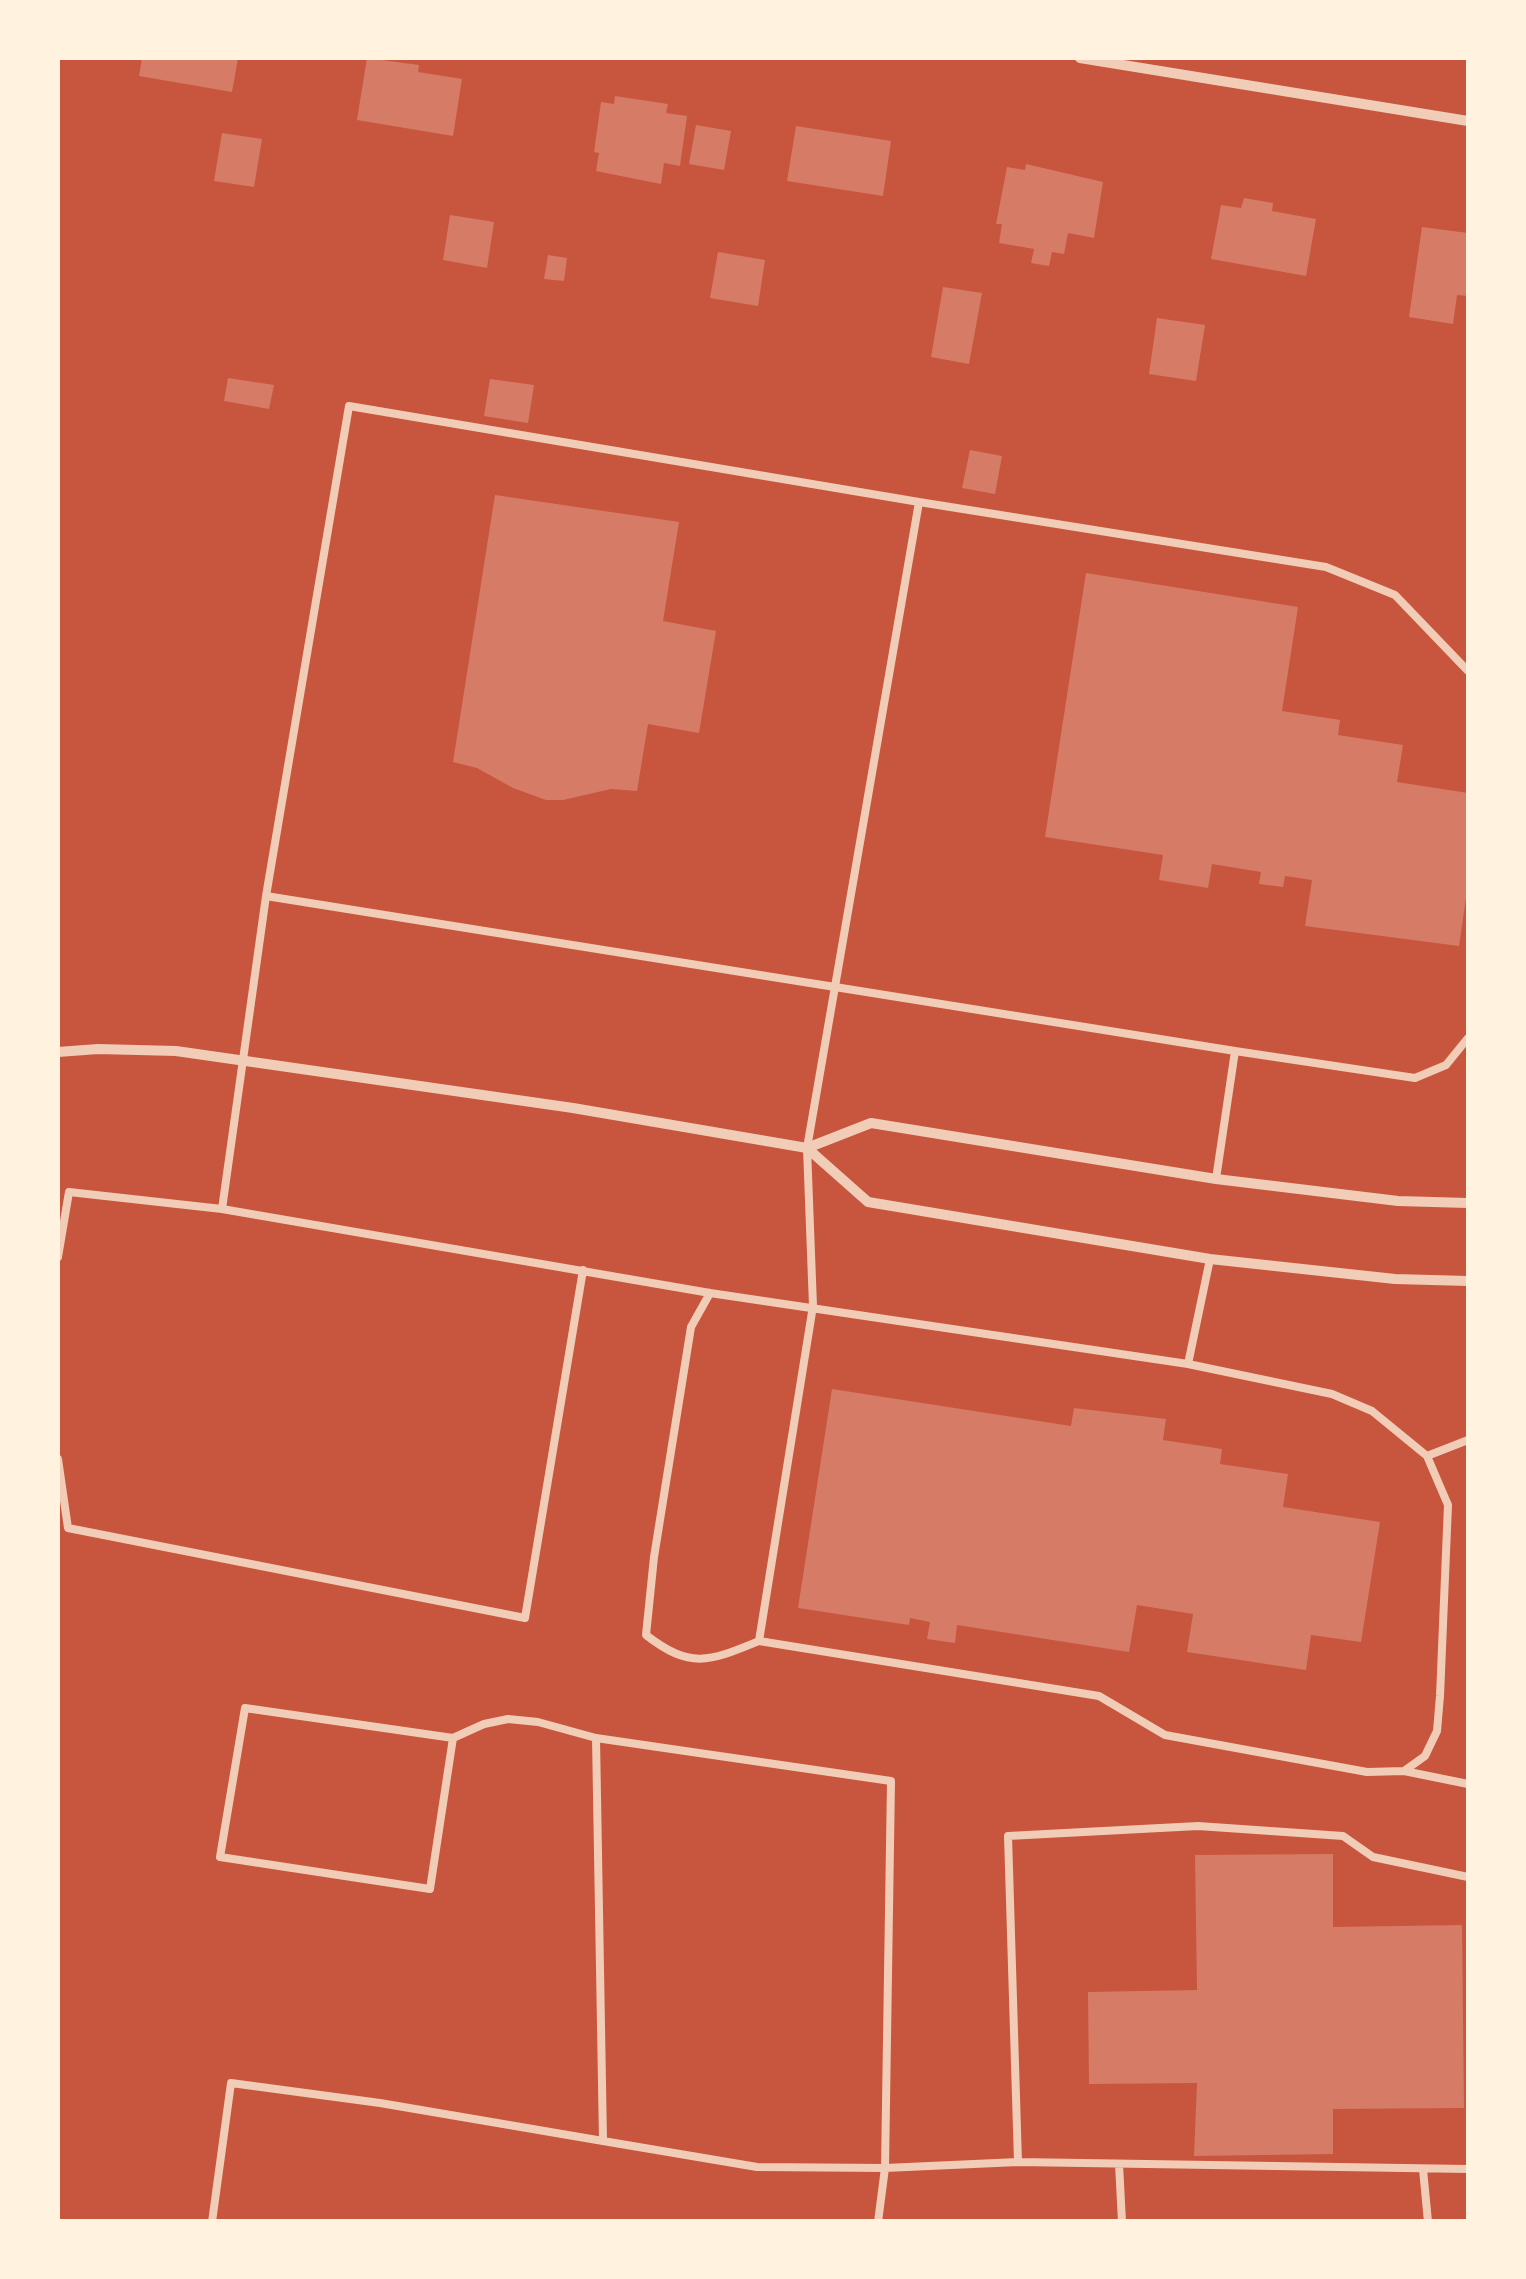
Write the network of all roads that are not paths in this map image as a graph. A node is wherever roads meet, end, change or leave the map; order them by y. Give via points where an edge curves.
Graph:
1 (1080, 58) edge
2 (1468, 121) edge
3 (919, 502) junction
4 (1468, 670) edge
5 (266, 896) junction
6 (836, 987) junction
7 (1468, 1038) edge
8 (1236, 1051) junction
9 (58, 1052) edge
10 (241, 1060) junction
11 (807, 1148) junction
12 (1216, 1178) junction
13 (1468, 1203) edge
14 (222, 1209) junction
15 (58, 1257) edge
16 (1210, 1259) junction
17 (583, 1270) junction
18 (1468, 1280) edge
19 (710, 1293) junction
20 (812, 1306) junction
21 (1188, 1364) junction
22 (1468, 1440) edge
23 (1426, 1456) junction
24 (58, 1459) edge
25 (759, 1641) junction
26 (454, 1738) junction
27 (596, 1738) junction
28 (1404, 1771) junction
29 (1468, 1784) edge
30 (1468, 1877) edge
31 (603, 2141) junction
32 (1018, 2162) junction
33 (1119, 2164) junction
34 (884, 2168) junction
35 (1468, 2168) edge
36 (1423, 2169) junction
37 (212, 2222) edge
38 (878, 2222) edge
39 (1122, 2222) edge
40 (1428, 2222) edge

1 - 2 street
3 - 4 lane via 1326,568 1395,595
3 - 5 lane via 349,406
3 - 6 lane
5 - 6 lane
5 - 10 lane
6 - 8 lane
6 - 11 lane
7 - 8 lane via 1446,1065 1415,1078
8 - 12 lane
9 - 10 street via 176,1052
10 - 11 street
10 - 14 lane
11 - 12 street via 871,1124
11 - 16 street via 868,1202
11 - 20 lane
12 - 13 street
14 - 15 lane via 69,1192
14 - 17 lane
16 - 18 street
16 - 21 lane
17 - 19 lane
17 - 24 lane via 525,1618 68,1528
19 - 20 lane
19 - 25 lane via 691,1327 646,1635 670,1654 711,1660
20 - 21 lane
20 - 25 lane
21 - 23 lane via 1332,1394 1372,1411
22 - 23 lane
23 - 28 lane via 1448,1504 1440,1696 1437,1732 1424,1756
25 - 28 lane via 1099,1696 1165,1735 1367,1772
26 - 26 lane via 244,1708 220,1857 430,1889
26 - 27 lane via 508,1719
27 - 31 lane
27 - 34 lane via 891,1781
28 - 29 lane
30 - 32 lane via 1373,1857 1343,1836 1198,1826 1008,1836
31 - 34 lane via 757,2168
31 - 37 lane via 231,2083
32 - 33 lane
32 - 34 lane
33 - 36 lane
33 - 39 lane
34 - 38 lane
35 - 36 lane
36 - 40 lane

